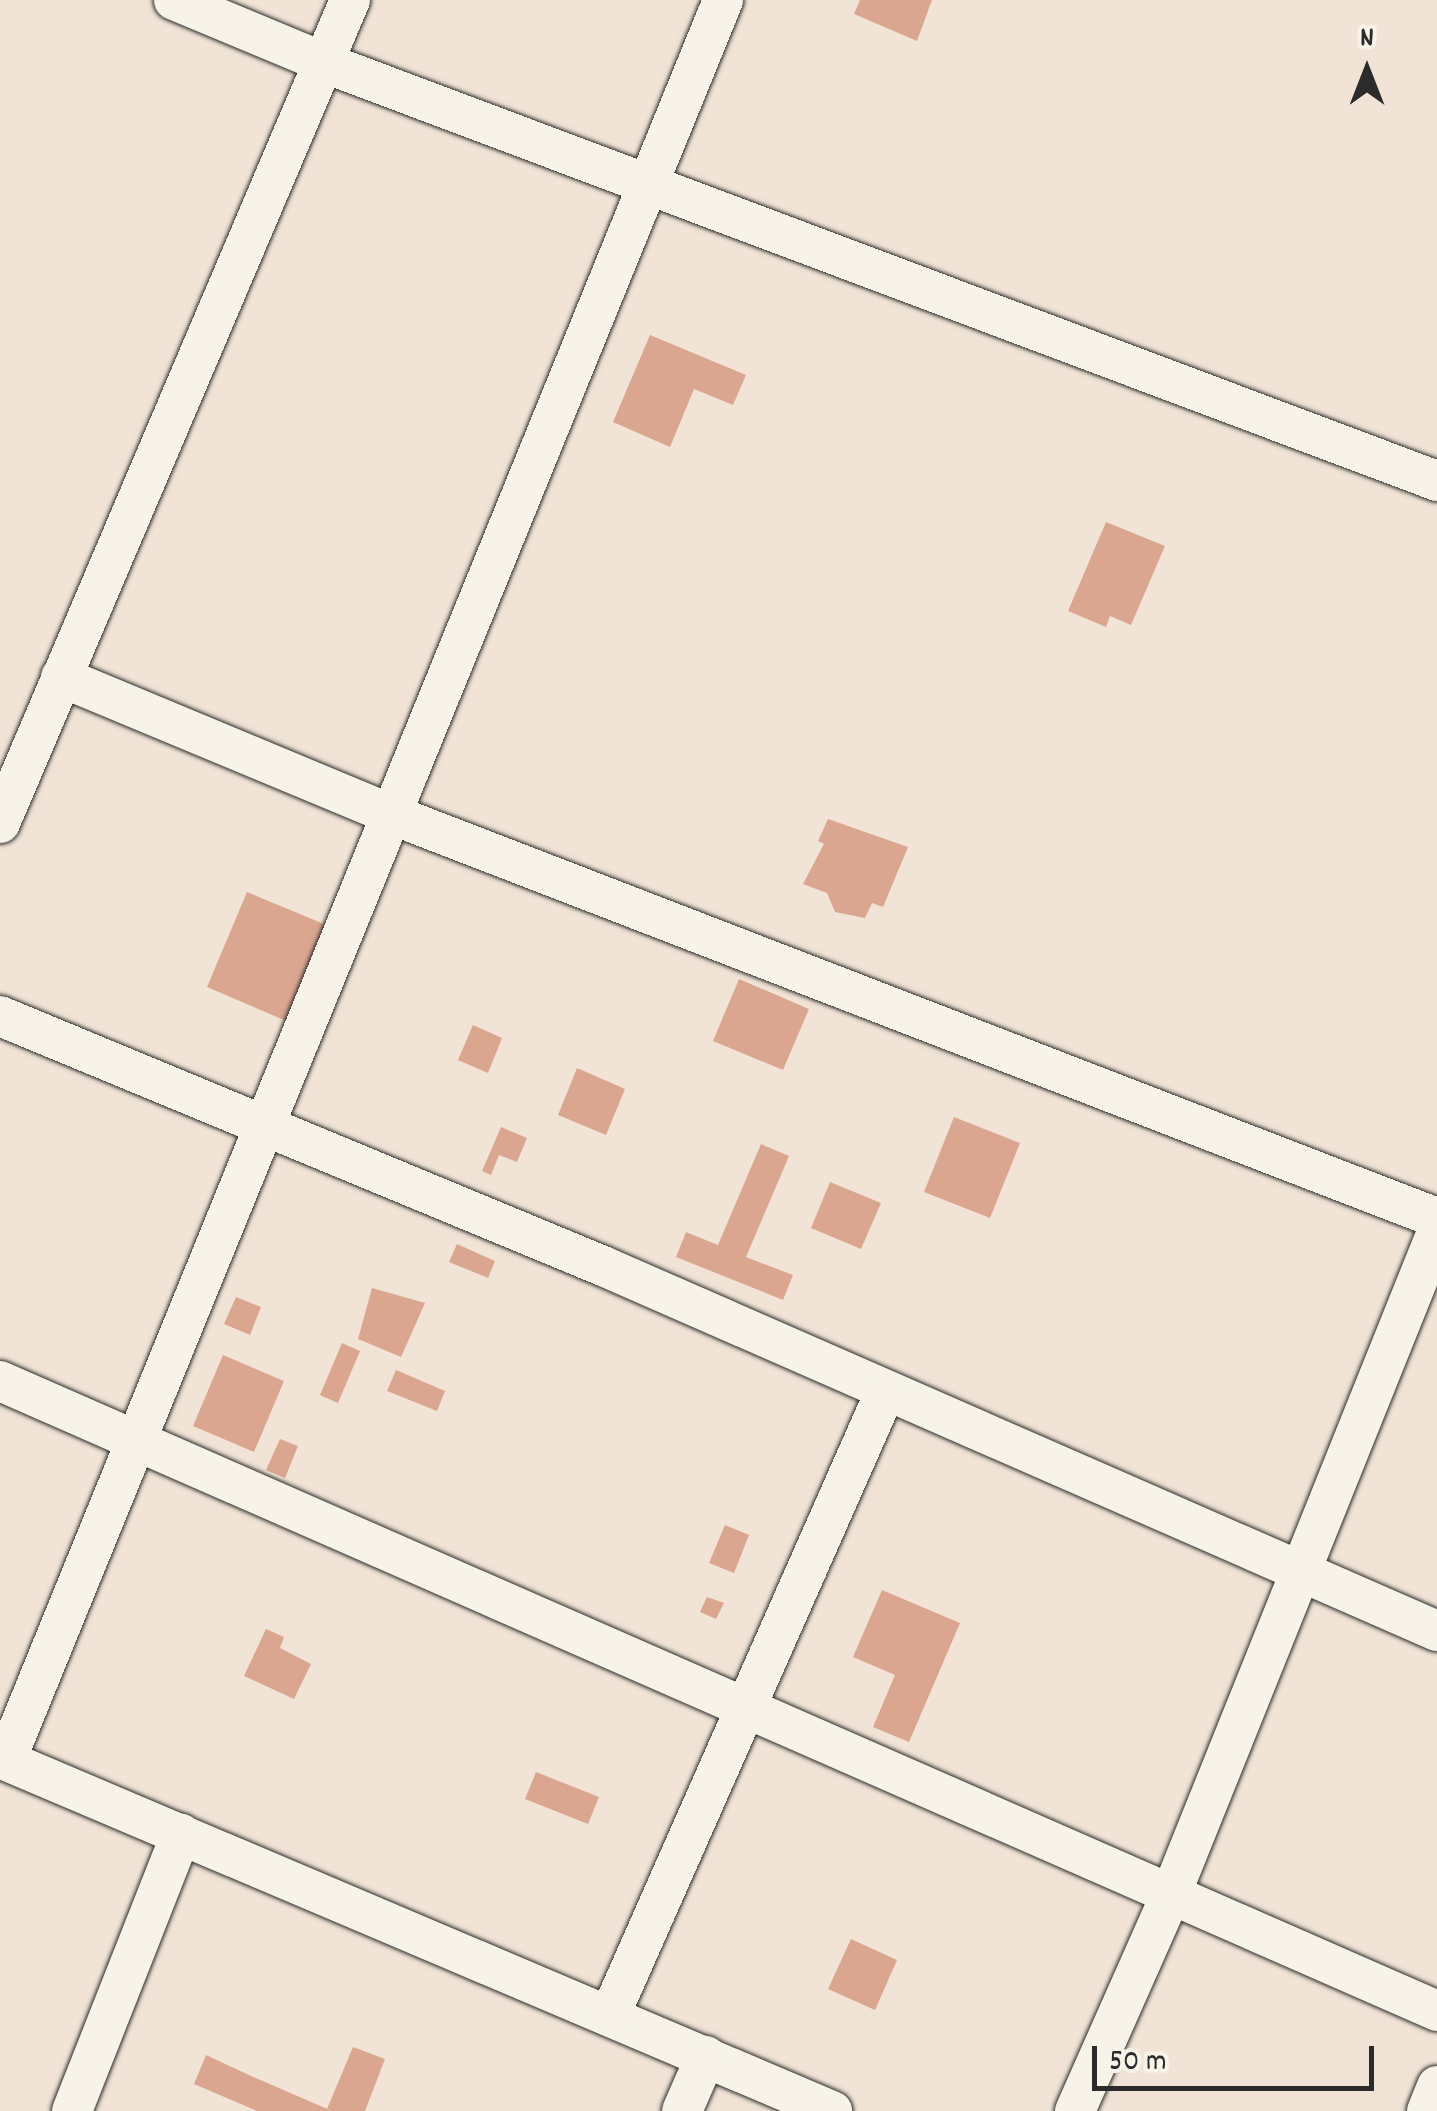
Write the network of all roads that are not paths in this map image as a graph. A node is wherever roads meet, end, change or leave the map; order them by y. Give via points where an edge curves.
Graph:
1 (174, 0) edge
2 (350, 0) edge
3 (723, 0) edge
4 (325, 63) junction
5 (649, 184) junction
6 (1437, 482) edge
7 (62, 677) junction
8 (393, 816) junction
9 (0, 823) edge
10 (0, 1016) edge
11 (267, 1127) junction
12 (1437, 1218) edge
13 (1437, 1232) edge
14 (0, 1380) edge
15 (886, 1390) junction
16 (136, 1440) junction
17 (1301, 1572) junction
18 (1437, 1631) edge
19 (746, 1708) junction
20 (3, 1759) edge
21 (181, 1834) junction
22 (1171, 1894) junction
23 (1437, 2011) edge
24 (610, 2015) junction
25 (706, 2056) junction
26 (1437, 2086) edge
27 (72, 2111) edge
28 (682, 2111) edge
29 (832, 2111) edge
30 (1075, 2111) edge
31 (1427, 2111) edge

1 - 4 street
2 - 4 street
3 - 5 street
4 - 5 street
4 - 7 street
5 - 6 street
5 - 8 street
7 - 8 street
7 - 9 street
8 - 11 street
8 - 12 street
10 - 11 street
11 - 15 street
11 - 16 street
13 - 17 street
14 - 16 street
15 - 17 street
15 - 19 street
16 - 19 street
16 - 20 street
17 - 18 street
17 - 22 street
19 - 22 street
19 - 24 street
20 - 21 street
21 - 24 street
21 - 27 street
22 - 23 street
22 - 30 street
24 - 25 street
25 - 28 street
25 - 29 street
26 - 31 street

